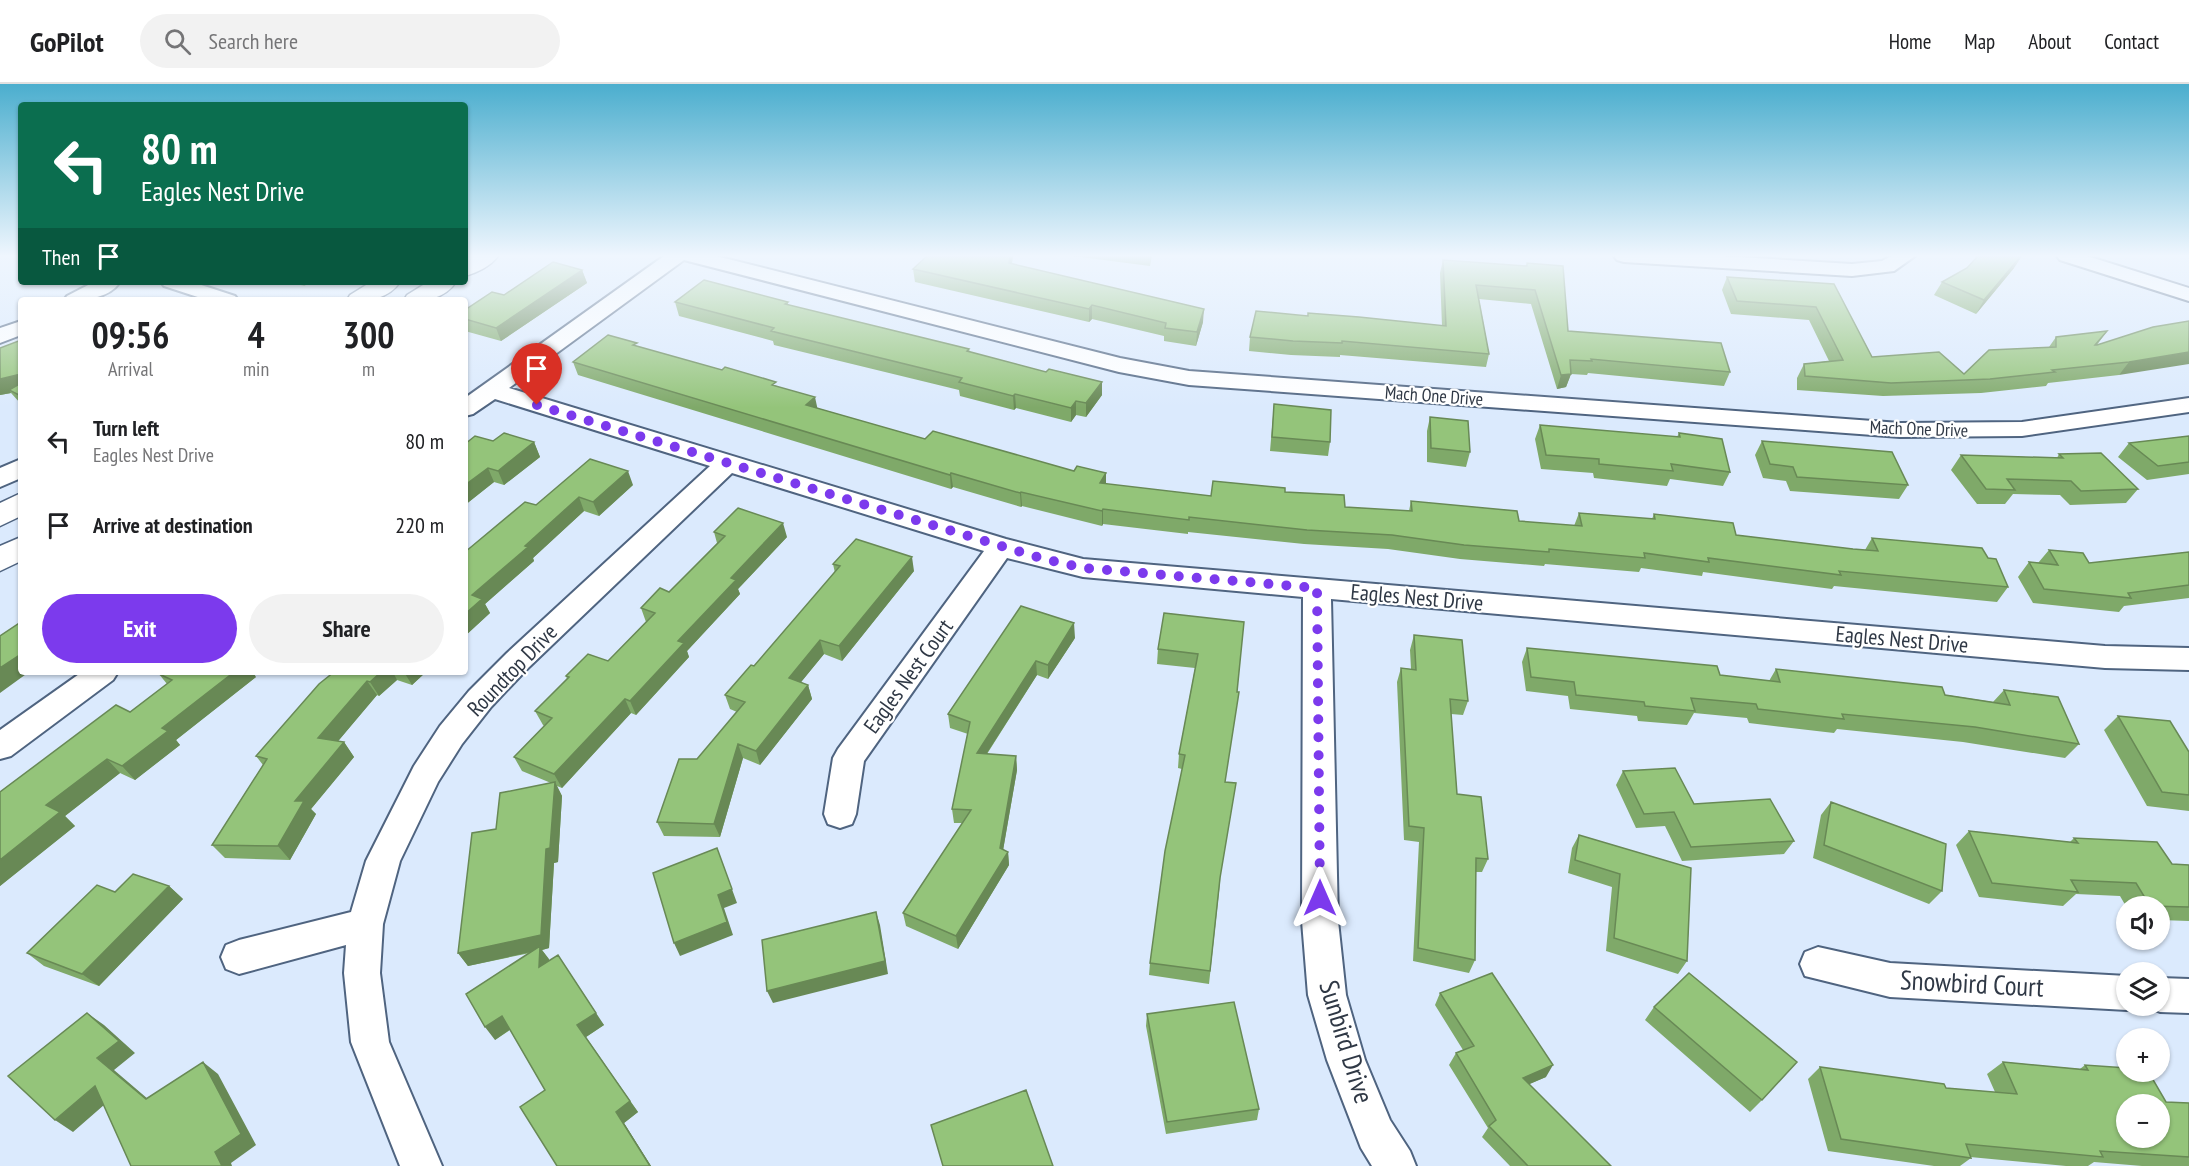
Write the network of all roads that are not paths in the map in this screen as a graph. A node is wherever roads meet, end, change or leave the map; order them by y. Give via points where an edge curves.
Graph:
1 (607, 306) edge
2 (890, 306) edge
3 (18, 328) edge
4 (0, 336) edge
5 (491, 390) junction
6 (2189, 405) edge
7 (468, 407) edge
8 (727, 464) junction
9 (18, 469) edge
10 (0, 479) edge
11 (18, 505) edge
12 (0, 516) edge
13 (1001, 547) junction
14 (18, 549) edge
15 (0, 560) edge
16 (1317, 588) junction
17 (2188, 661) edge
18 (99, 675) edge
19 (0, 747) edge
20 (840, 814) dead end
21 (365, 924) junction
22 (239, 957) dead end
23 (1818, 964) dead end
24 (2116, 992) edge
25 (2170, 995) edge
26 (2189, 996) edge
27 (421, 1166) edge
28 (1395, 1166) edge

1 - 5 street
2 - 6 street, Mach One Drive via 1119,365 1190,378 1900,430 2022,429
3 - 4 street
5 - 7 street
5 - 8 street, Eagles Nest Drive
8 - 13 street, Eagles Nest Drive
8 - 21 street, Roundtop Drive via 517,661 451,735 402,819 383,861
9 - 10 street
11 - 12 main road
13 - 16 street, Eagles Nest Drive via 1083,568
13 - 20 street, Eagles Nest Court via 849,758
14 - 15 main road
16 - 17 street, Eagles Nest Drive
16 - 28 street, Sunbird Drive via 1320,921 1327,995 1346,1060 1375,1134
18 - 19 street
21 - 22 street
21 - 27 street, Roundtop Drive via 362,973 370,1042
23 - 24 street, Snowbird Court via 1890,980
25 - 26 street

